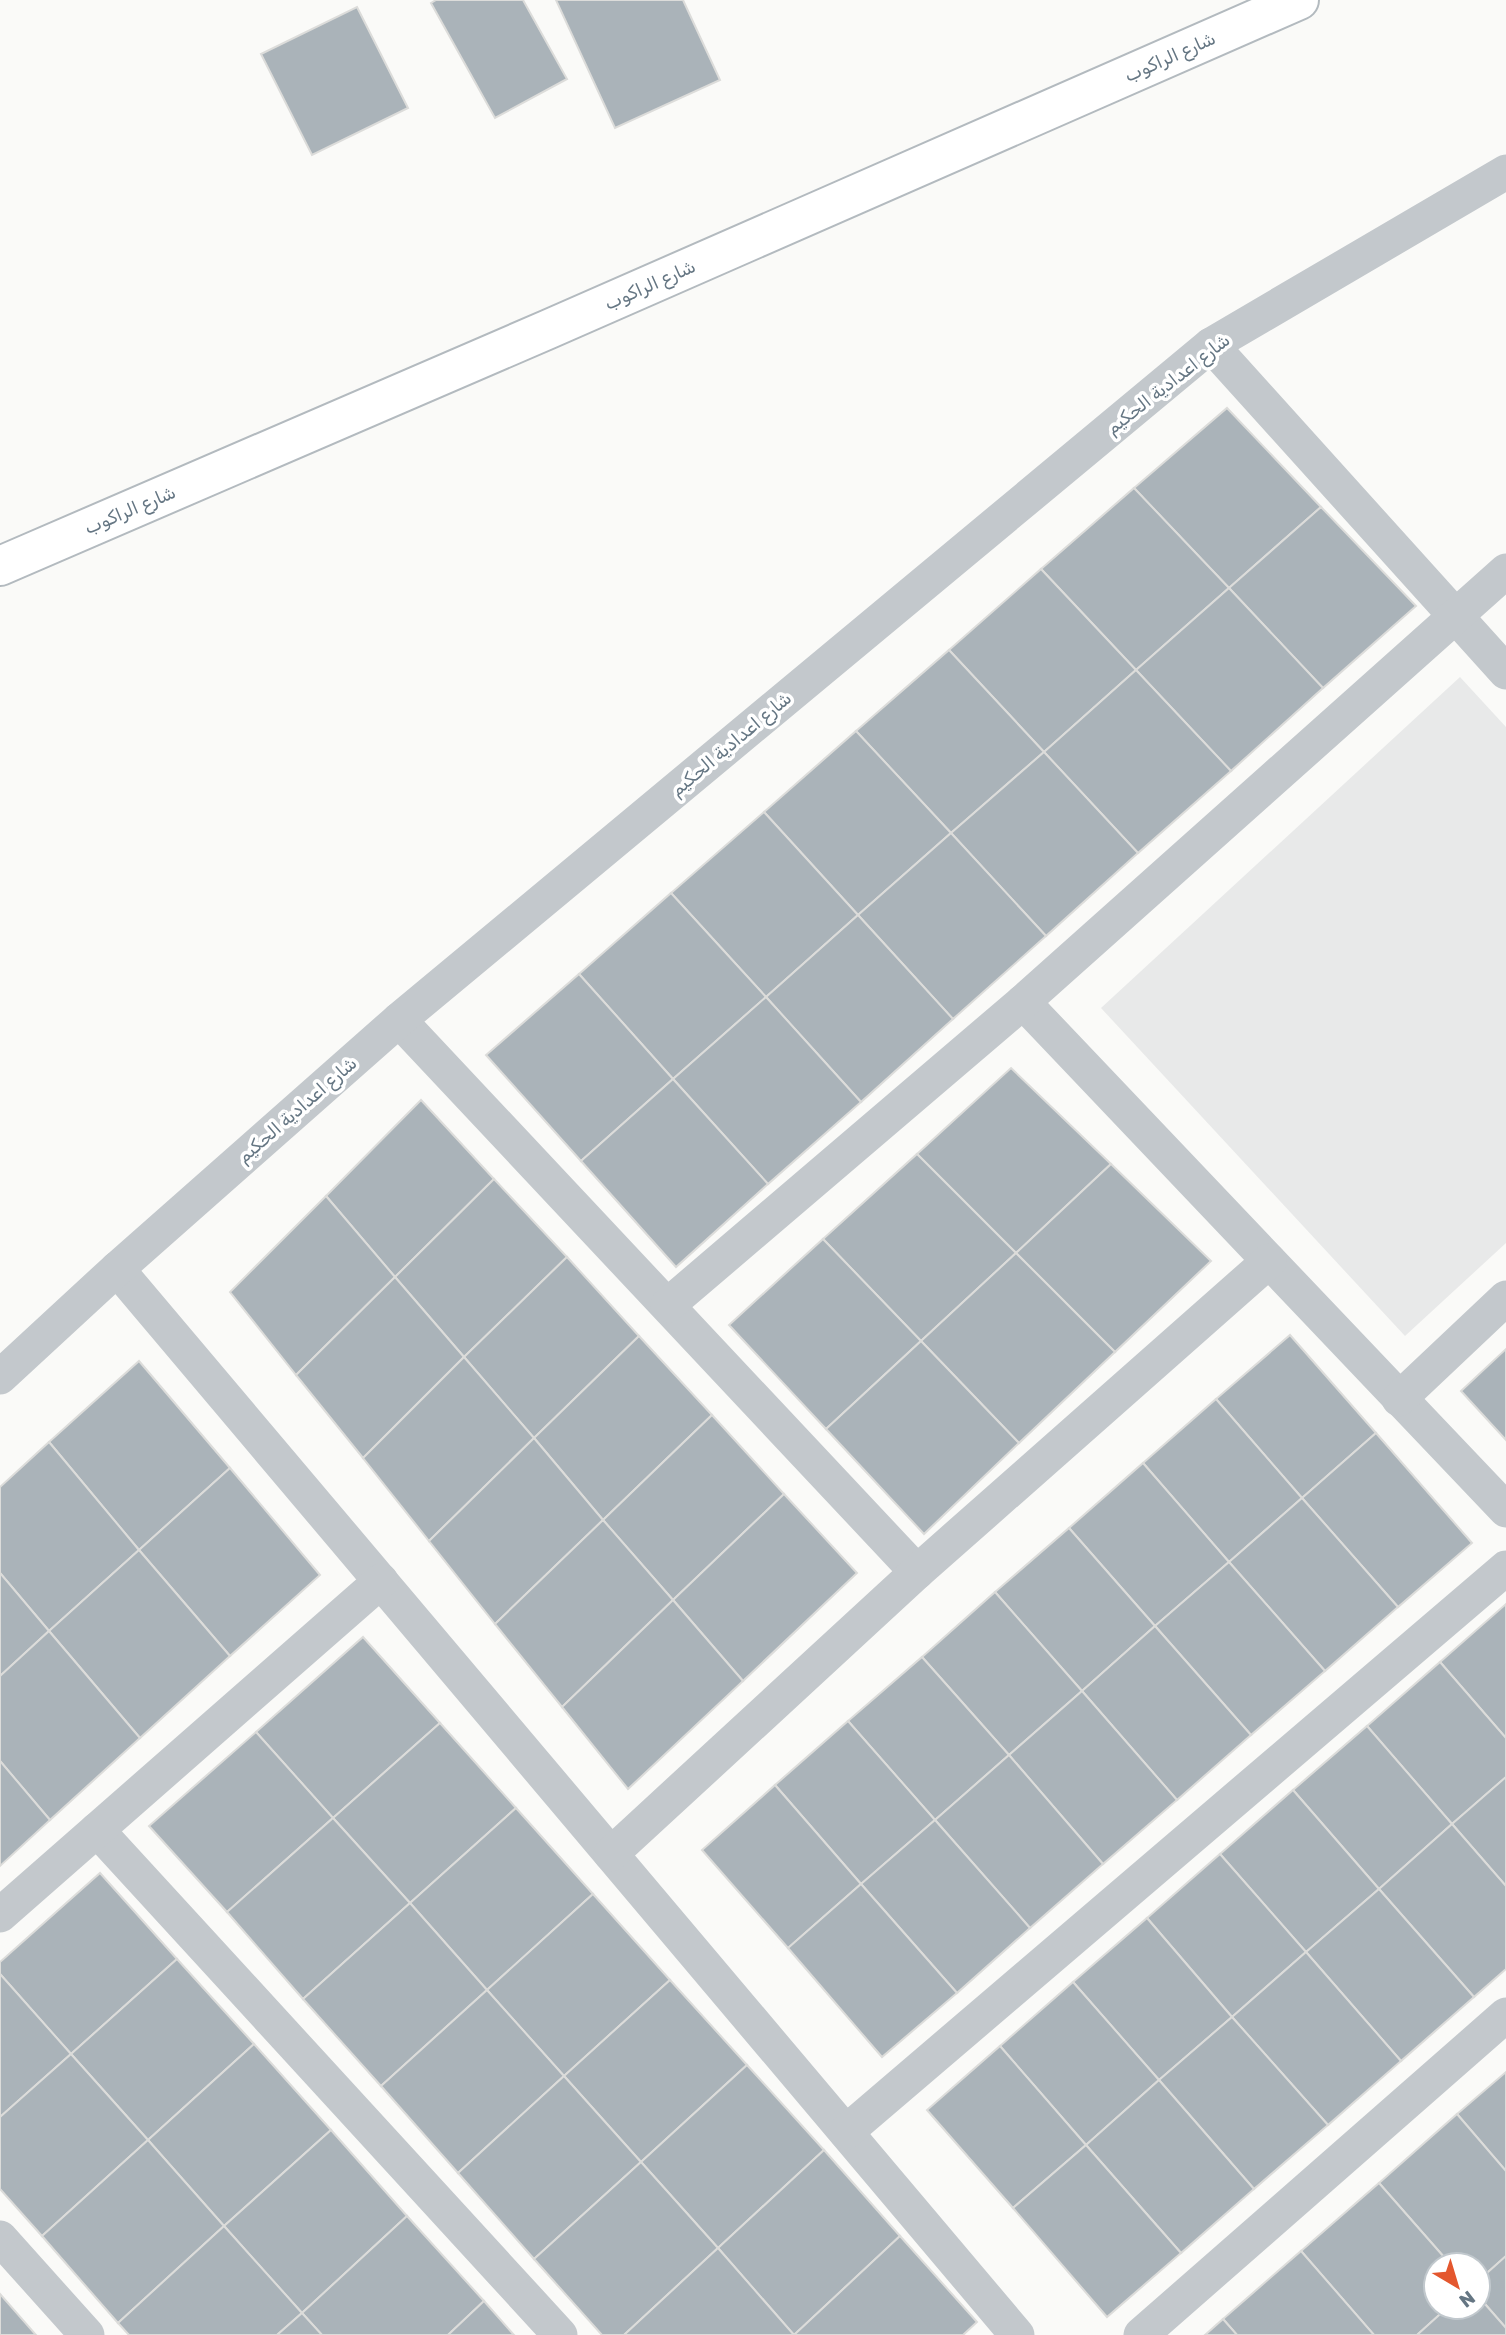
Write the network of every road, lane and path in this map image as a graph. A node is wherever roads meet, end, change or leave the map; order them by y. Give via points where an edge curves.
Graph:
1 (1299, 0) edge
2 (1506, 172) edge
3 (1211, 345) junction
4 (0, 566) edge
5 (1506, 571) edge
6 (1455, 616) junction
7 (1506, 672) edge
8 (1023, 1002) junction
9 (399, 1020) junction
10 (1269, 1261) junction
11 (117, 1269) junction
12 (1506, 1298) edge
13 (667, 1305) junction
14 (0, 1377) edge
15 (1399, 1399) junction
16 (1506, 1510) edge
17 (1506, 1568) edge
18 (917, 1572) junction
19 (381, 1581) junction
20 (97, 1830) junction
21 (611, 1854) junction
22 (0, 1915) edge
23 (1506, 2015) edge
24 (846, 2132) junction
25 (0, 2238) edge
26 (86, 2335) edge
27 (560, 2335) edge
28 (1016, 2335) edge
29 (1141, 2335) edge

1 - 4 street, شارع الراكوب
2 - 3 street, شارع اعدادية الحكيم
3 - 6 street
3 - 9 street, شارع اعدادية الحكيم
5 - 6 street
6 - 7 street
6 - 8 street
8 - 10 street
8 - 13 street
9 - 11 street, شارع اعدادية الحكيم
9 - 13 street
10 - 15 street
10 - 18 street
11 - 14 street, شارع اعدادية الحكيم
11 - 19 street
12 - 15 street
13 - 18 street
15 - 16 street
17 - 24 street
18 - 21 street
19 - 20 street
19 - 21 street
20 - 22 street
20 - 27 street
21 - 24 street
23 - 29 street
24 - 28 street
25 - 26 street

